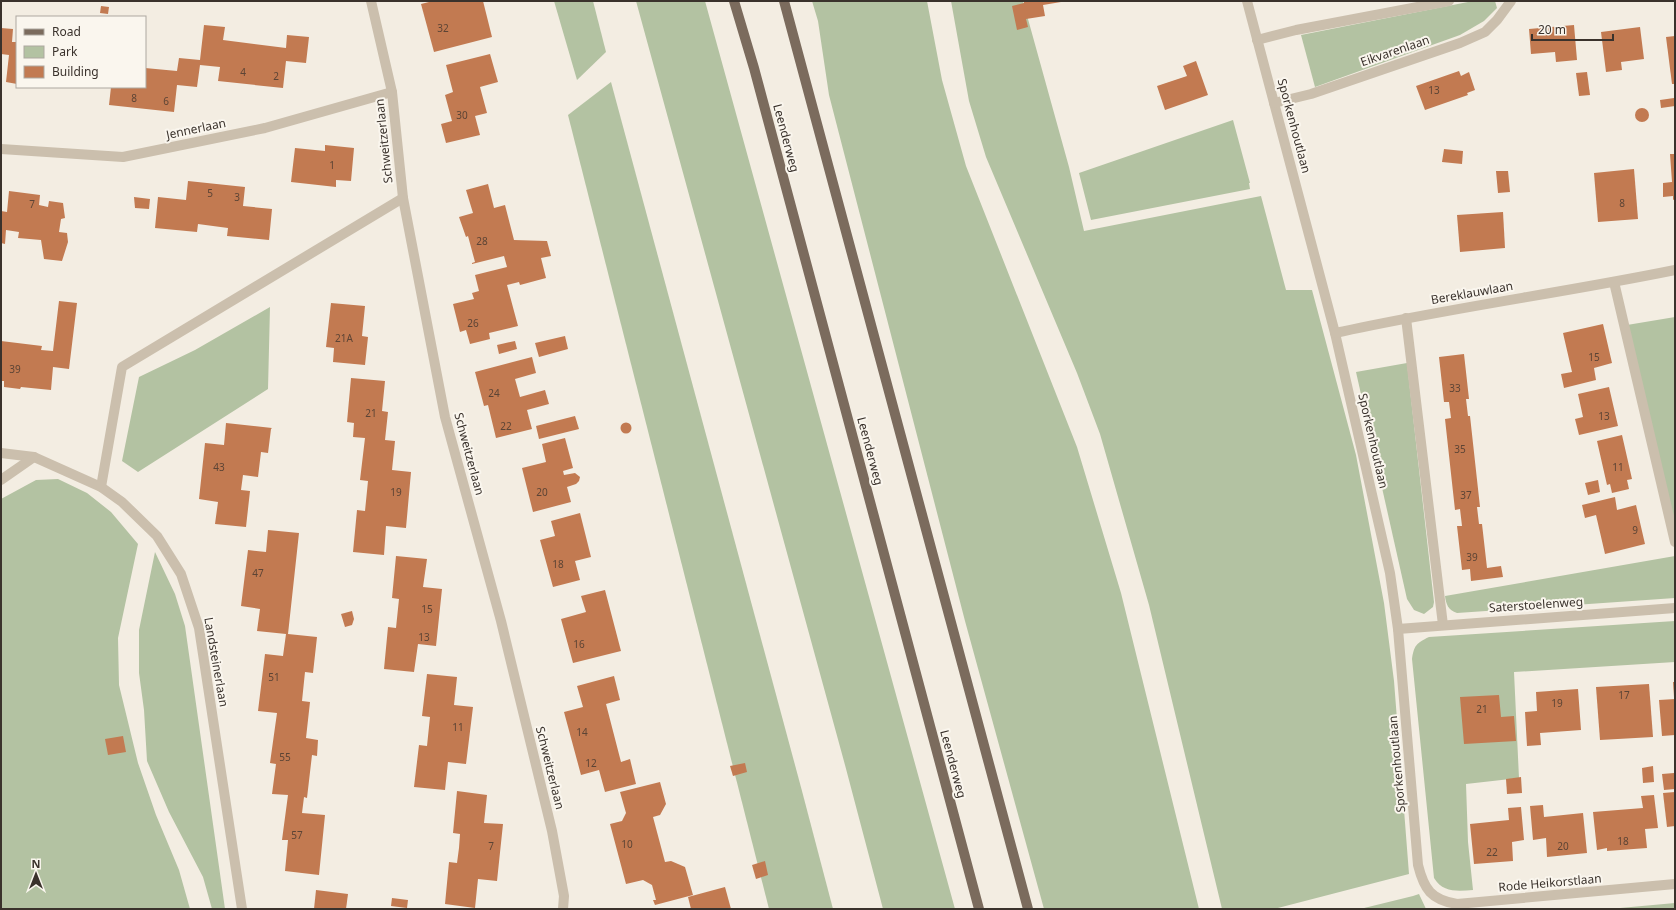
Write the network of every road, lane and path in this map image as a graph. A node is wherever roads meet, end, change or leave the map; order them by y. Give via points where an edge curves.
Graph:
1 (371, 1) edge
2 (734, 1) edge
3 (784, 1) edge
4 (1247, 1) edge
5 (1449, 1) edge
6 (1511, 1) edge
7 (1257, 40) junction
8 (392, 92) junction
9 (1274, 103) junction
10 (1, 149) edge
11 (403, 198) junction
12 (1675, 270) edge
13 (1614, 282) junction
14 (1406, 318) junction
15 (1335, 333) junction
16 (1, 453) edge
17 (34, 457) junction
18 (1, 480) edge
19 (101, 487) junction
20 (1675, 542) edge
21 (1675, 608) edge
22 (1443, 624) junction
23 (1398, 629) junction
24 (1675, 884) edge
25 (1430, 893) joint
26 (242, 909) edge
27 (563, 909) edge
28 (978, 909) edge
29 (1028, 909) edge

1 - 8 street, Schweitzerlaan
2 - 28 main road, Leenderweg
3 - 29 main road
4 - 7 street, Sporkenhoutlaan
5 - 7 street via 1296,30
6 - 9 street, Eikvarenlaan via 1485,32 1460,43 1311,94
7 - 9 street, Sporkenhoutlaan
8 - 10 street, Jennerlaan via 265,128 124,158
8 - 11 street, Schweitzerlaan
9 - 15 street, Sporkenhoutlaan
11 - 19 street via 122,367
11 - 27 street, Schweitzerlaan via 445,416 501,621 552,831 564,896
12 - 13 street, Bereklauwlaan
13 - 14 street, Bereklauwlaan
13 - 20 street
14 - 15 street, Bereklauwlaan
14 - 22 street
15 - 23 street, Sporkenhoutlaan via 1390,572
16 - 17 street, Landsteinerlaan
17 - 18 street
17 - 19 street, Landsteinerlaan
19 - 26 street, Landsteinerlaan via 122,502 157,536 181,574 199,628
21 - 22 street, Saterstoelenweg
22 - 23 street, Saterstoelenweg
23 - 25 street, Sporkenhoutlaan via 1418,865 1422,882
24 - 25 street, Rode Heikorstlaan via 1457,904 1439,899

